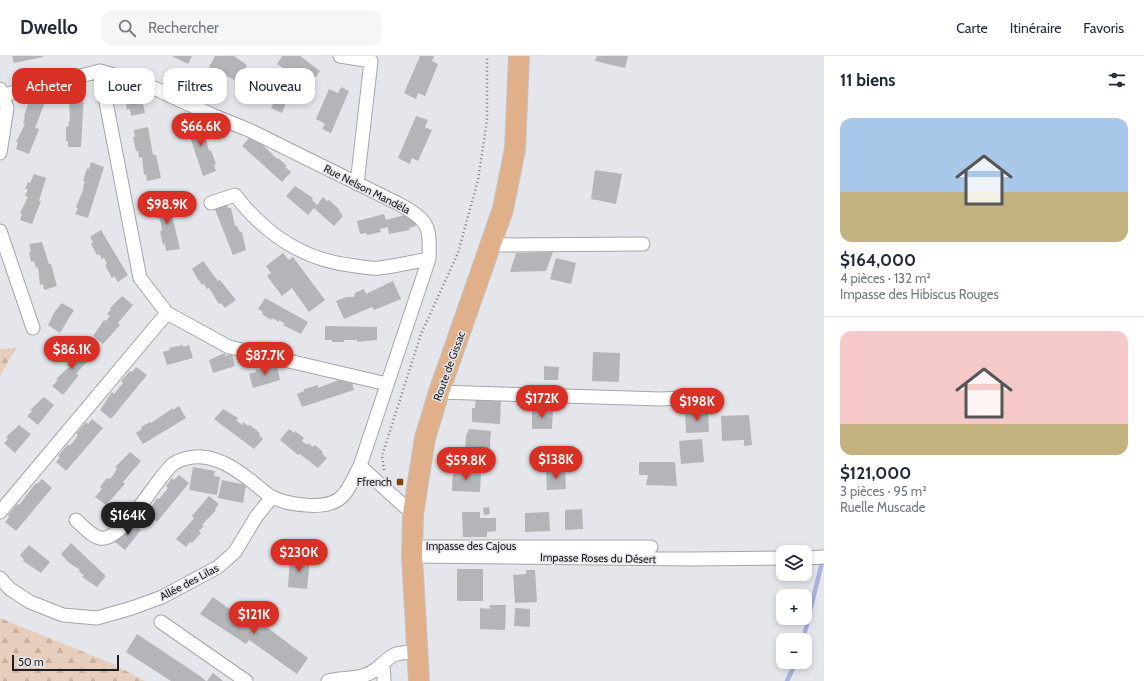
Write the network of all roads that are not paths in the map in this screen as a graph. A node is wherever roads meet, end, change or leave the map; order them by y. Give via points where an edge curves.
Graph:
1 (340, 56) edge
2 (519, 56) edge
3 (373, 59) edge
4 (94, 72) edge
5 (155, 89) edge
6 (1, 94) edge
7 (106, 104) edge
8 (0, 153) edge
9 (357, 184) junction
10 (211, 203) dead end
11 (0, 231) edge
12 (643, 244) dead end
13 (491, 245) junction
14 (428, 258) junction
15 (167, 313) junction
16 (33, 328) dead end
17 (386, 384) junction
18 (439, 392) junction
19 (708, 397) dead end
20 (360, 466) junction
21 (272, 497) junction
22 (0, 512) edge
23 (413, 514) junction
24 (76, 520) dead end
25 (651, 546) dead end
26 (412, 552) junction
27 (776, 558) edge
28 (812, 558) edge
29 (824, 558) edge
30 (0, 578) edge
31 (161, 622) dead end
32 (417, 653) junction
33 (383, 664) junction
34 (246, 681) edge
35 (328, 681) edge
36 (384, 681) edge
37 (419, 681) edge

1 - 3 street
2 - 13 main road, Route de Gissac via 515,149 503,209
3 - 9 street
4 - 6 street, Rue Nelson Mandéla
5 - 9 street, Rue Nelson Mandéla via 249,130
6 - 8 street via 7,108
7 - 15 street via 140,278
9 - 14 street, Rue Nelson Mandéla via 416,213 426,223 430,236
10 - 14 street via 235,195 249,212 281,240 298,251 341,264 379,268
11 - 16 street
12 - 13 street
13 - 18 main road, Route de Gissac
14 - 17 street, Rue Nelson Mandéla
15 - 17 street via 229,346
15 - 22 street
17 - 20 street, Rue Nelson Mandéla
18 - 19 street via 661,399
18 - 23 main road, Route de Gissac via 425,438
20 - 21 street via 340,499 331,504 300,504
20 - 23 street
21 - 24 street via 224,463 202,457 186,458 173,464 126,523 113,535 99,538
21 - 30 street, Allée des Lilas via 256,516 235,552 218,568 162,597 125,610 97,618 63,615 30,602 10,589
23 - 26 main road, Route de Gissac
25 - 26 street, Impasse des Cajous
26 - 27 street, Impasse Roses du Désert via 691,559
26 - 32 main road, Route de Gissac
28 - 29 street
31 - 34 street
32 - 33 street via 396,654
32 - 37 main road, Route de Gissac
33 - 35 street via 362,676
33 - 36 street

